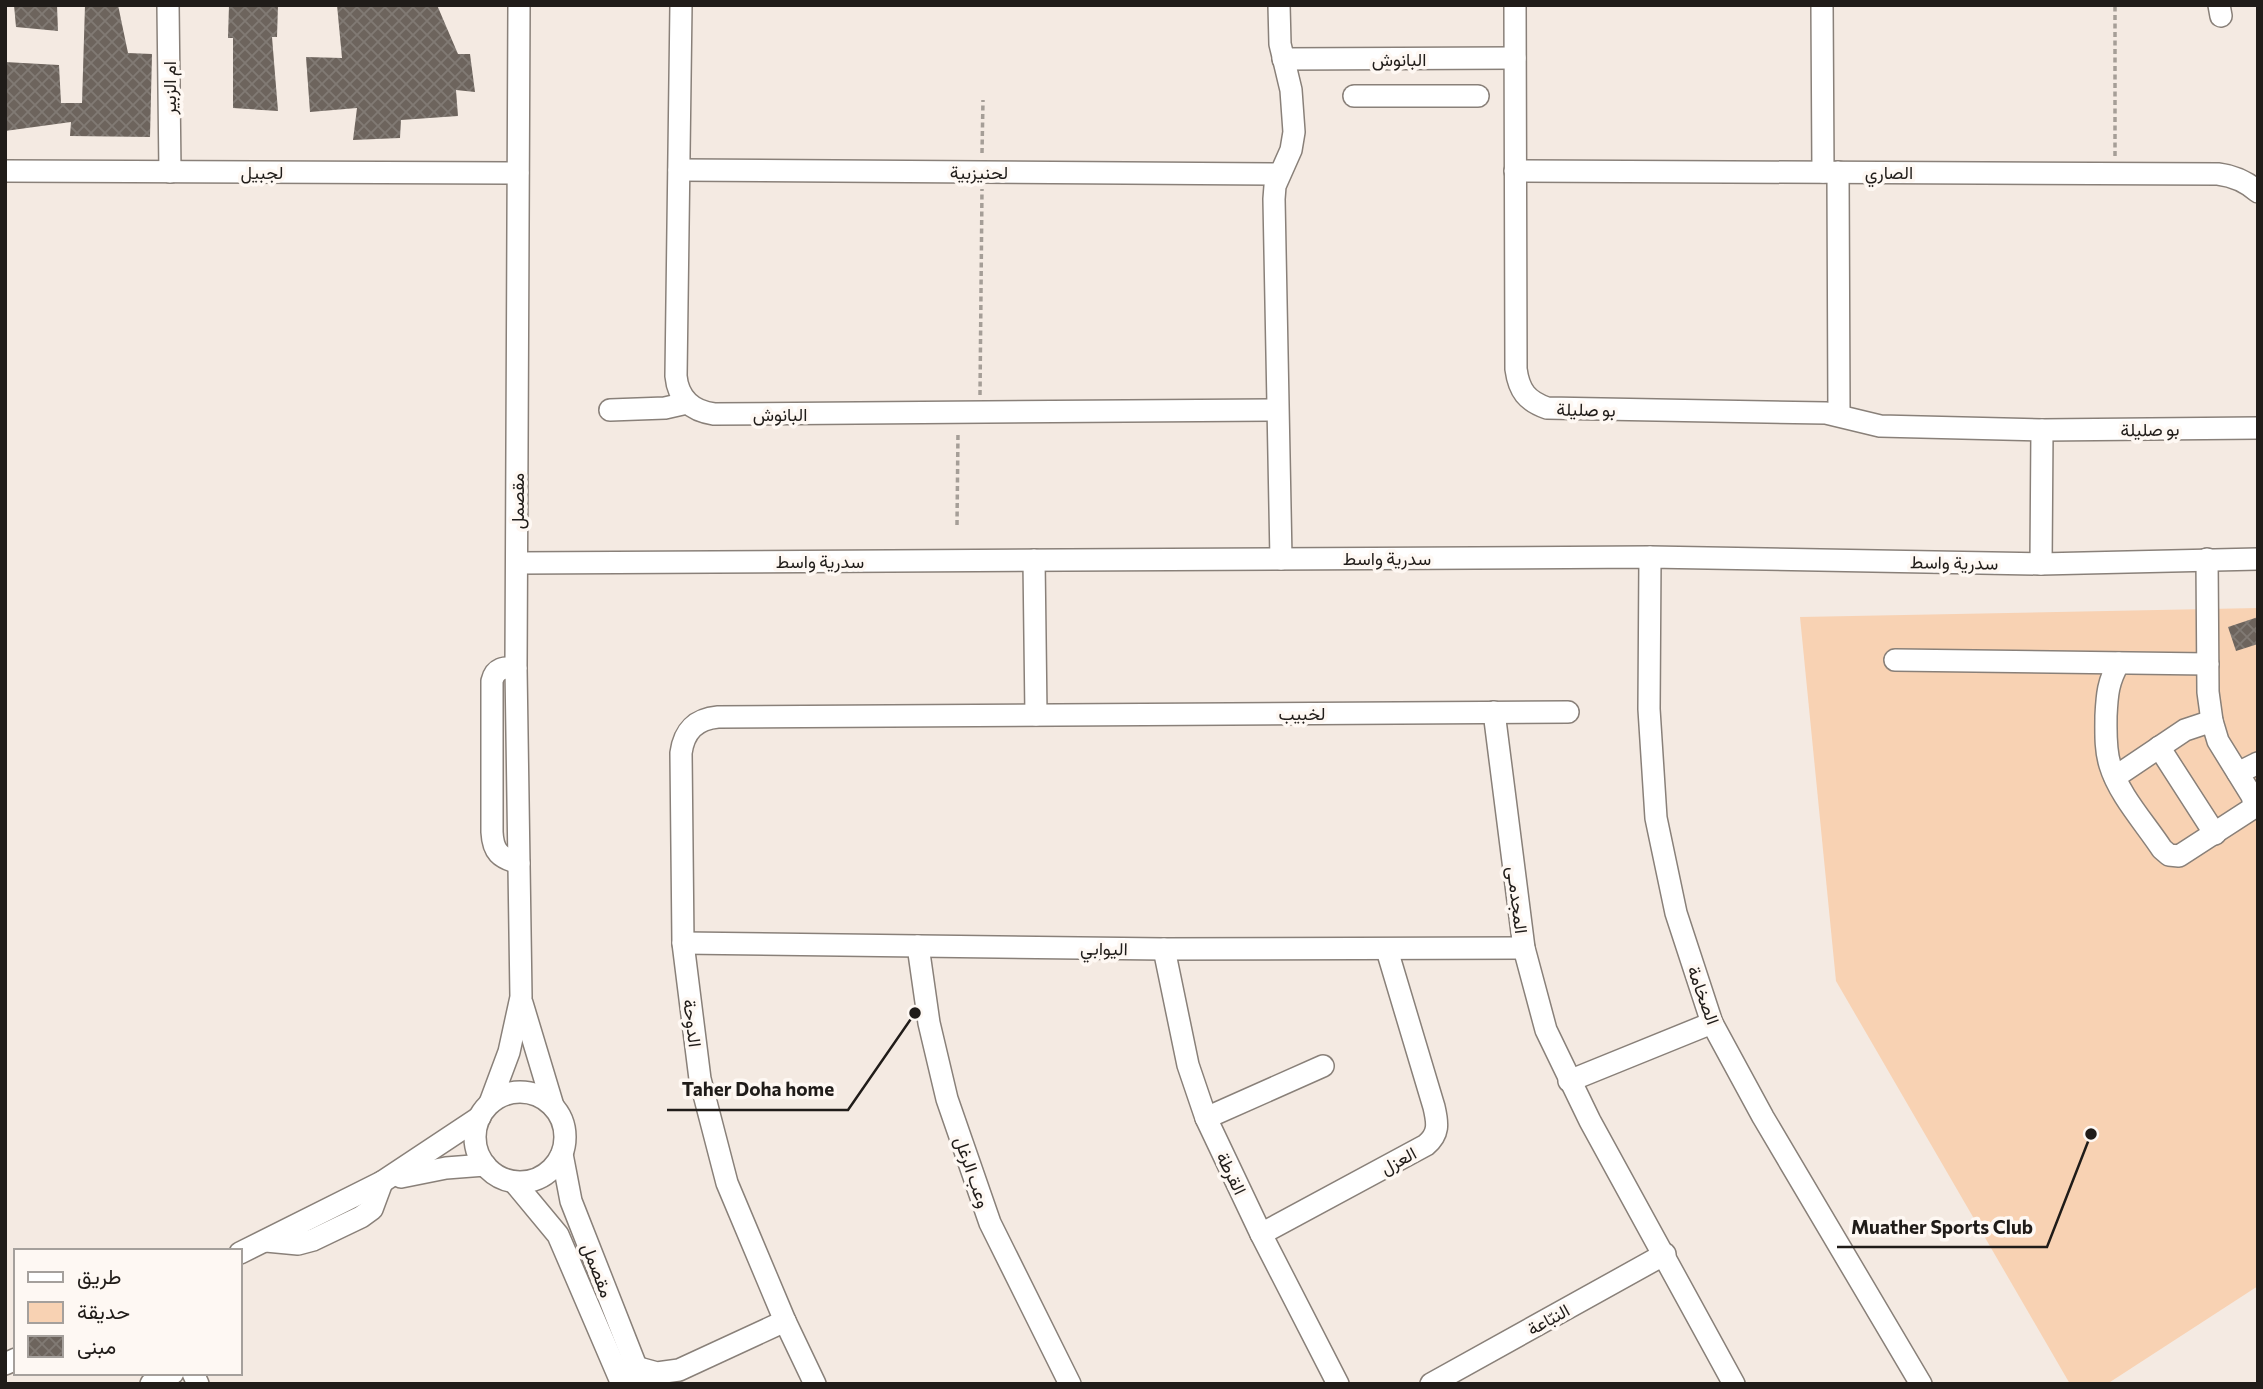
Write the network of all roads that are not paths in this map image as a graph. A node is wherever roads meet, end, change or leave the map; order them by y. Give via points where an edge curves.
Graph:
1 (168, 5) edge
2 (519, 5) edge
3 (681, 5) edge
4 (1279, 5) edge
5 (1515, 5) edge
6 (1822, 5) edge
7 (1515, 58) junction
8 (1283, 59) junction
9 (1415, 60) junction
10 (1354, 96) dead end
11 (1415, 96) junction
12 (1478, 96) dead end
13 (679, 170) junction
14 (5, 171) edge
15 (1516, 171) junction
16 (170, 172) junction
17 (1831, 172) junction
18 (518, 173) junction
19 (1279, 174) junction
20 (2258, 192) edge
21 (687, 403) junction
22 (610, 410) dead end
23 (1276, 410) junction
24 (1839, 415) junction
25 (2258, 428) edge
26 (2042, 430) junction
27 (1650, 557) junction
28 (1281, 559) junction
29 (2207, 559) junction
30 (2258, 559) edge
31 (1034, 560) junction
32 (517, 563) junction
33 (2041, 564) junction
34 (1895, 660) dead end
35 (2119, 663) junction
36 (2208, 664) junction
37 (1494, 712) junction
38 (1568, 712) dead end
39 (1036, 715) junction
40 (2212, 721) junction
41 (2159, 747) junction
42 (681, 754) joint
43 (2258, 763) edge
44 (2238, 773) junction
45 (2115, 777) junction
46 (2214, 834) junction
47 (683, 943) junction
48 (918, 946) junction
49 (1524, 948) junction
50 (1164, 949) junction
51 (1387, 950) junction
52 (521, 997) junction
53 (1712, 1023) junction
54 (1323, 1066) dead end
55 (1569, 1081) junction
56 (553, 1106) junction
57 (485, 1110) junction
58 (1206, 1118) junction
59 (562, 1154) junction
60 (485, 1165) junction
61 (382, 1182) junction
62 (514, 1182) junction
63 (1261, 1234) junction
64 (242, 1252) edge
65 (1665, 1254) junction
66 (785, 1321) junction
67 (169, 1375) edge
68 (672, 1377) edge
69 (633, 1378) edge
70 (151, 1384) edge
71 (815, 1384) edge
72 (1070, 1384) edge
73 (1338, 1384) edge
74 (1431, 1384) edge
75 (1734, 1384) edge
76 (1921, 1384) edge

1 - 16 street, ام الزبير
2 - 18 street, مقصمل
3 - 13 street
4 - 8 street
5 - 7 street, بو صليلة
6 - 17 street
7 - 9 street, البانوش
7 - 15 street, بو صليلة
8 - 9 street, البانوش
8 - 19 street via 1294,132
9 - 11 street
10 - 11 street
11 - 12 street
13 - 19 street, لحنيزبية
13 - 21 street via 676,376
14 - 16 street, لجبيل
15 - 17 street, الصاري
15 - 24 street, بو صليلة via 1516,369 1524,395 1535,404 1547,408
16 - 18 street, لجبيل
17 - 20 street, الصاري via 2218,174 2234,177
17 - 24 street
18 - 32 street, مقصمل
19 - 23 street via 1274,199
21 - 22 street
21 - 23 street, البانوش via 714,414
23 - 28 street
24 - 26 street, بو صليلة via 1880,426
25 - 26 street, بو صليلة
26 - 33 street
27 - 28 street, سدرية واسط
27 - 33 street, سدرية واسط
27 - 53 street, الصخامة via 1649,709 1656,818 1676,913
28 - 31 street, سدرية واسط
29 - 30 street, سدرية واسط
29 - 33 street, سدرية واسط
29 - 36 street
31 - 32 street, سدرية واسط
31 - 39 street
32 - 52 street, مقصمل
34 - 35 street
35 - 36 street
35 - 45 street via 2107,691 2106,741
36 - 40 street
37 - 38 street, لخبيب
37 - 39 street, لخبيب
37 - 49 street, المجدمـى
39 - 42 street, لخبيب via 718,716 696,723 682,742
40 - 41 street via 2185,730
40 - 44 street via 2218,741
41 - 45 street
41 - 46 street
42 - 47 street, الدوحة
43 - 44 street
44 - 46 street via 2253,807
45 - 46 street via 2169,855 2183,855
47 - 48 street, اليوابي
47 - 66 street, الدوحة via 700,1079 727,1183
48 - 50 street, اليوابي
48 - 72 street, وعب الرغل via 929,1023 947,1098 990,1223
49 - 51 street, اليوابي
49 - 55 street, المجدمـى via 1546,1030
50 - 51 street, اليوابي
50 - 58 street, القرطة via 1188,1065
51 - 63 street, العزل via 1434,1107 1437,1132 1426,1145
52 - 56 street, مقصمل
52 - 57 street, مقصمل via 509,1052
53 - 55 street
53 - 76 street, الصخامة
54 - 58 street
55 - 65 street, المجدمـى
56 - 57 street via 522,1092 505,1094
56 - 59 street via 566,1137
57 - 60 street via 475,1133
57 - 61 street
58 - 63 street, القرطة
59 - 62 street via 543,1176
59 - 69 street, مقصمل via 571,1201
60 - 61 street
60 - 62 street
61 - 64 street
62 - 69 street, مقصمل via 558,1235
63 - 73 street, القرطة
65 - 74 street, النبّاعة
65 - 75 street, المجدمـى
66 - 68 street
66 - 71 street, الدوحة
67 - 70 street
68 - 69 street via 657,1373

